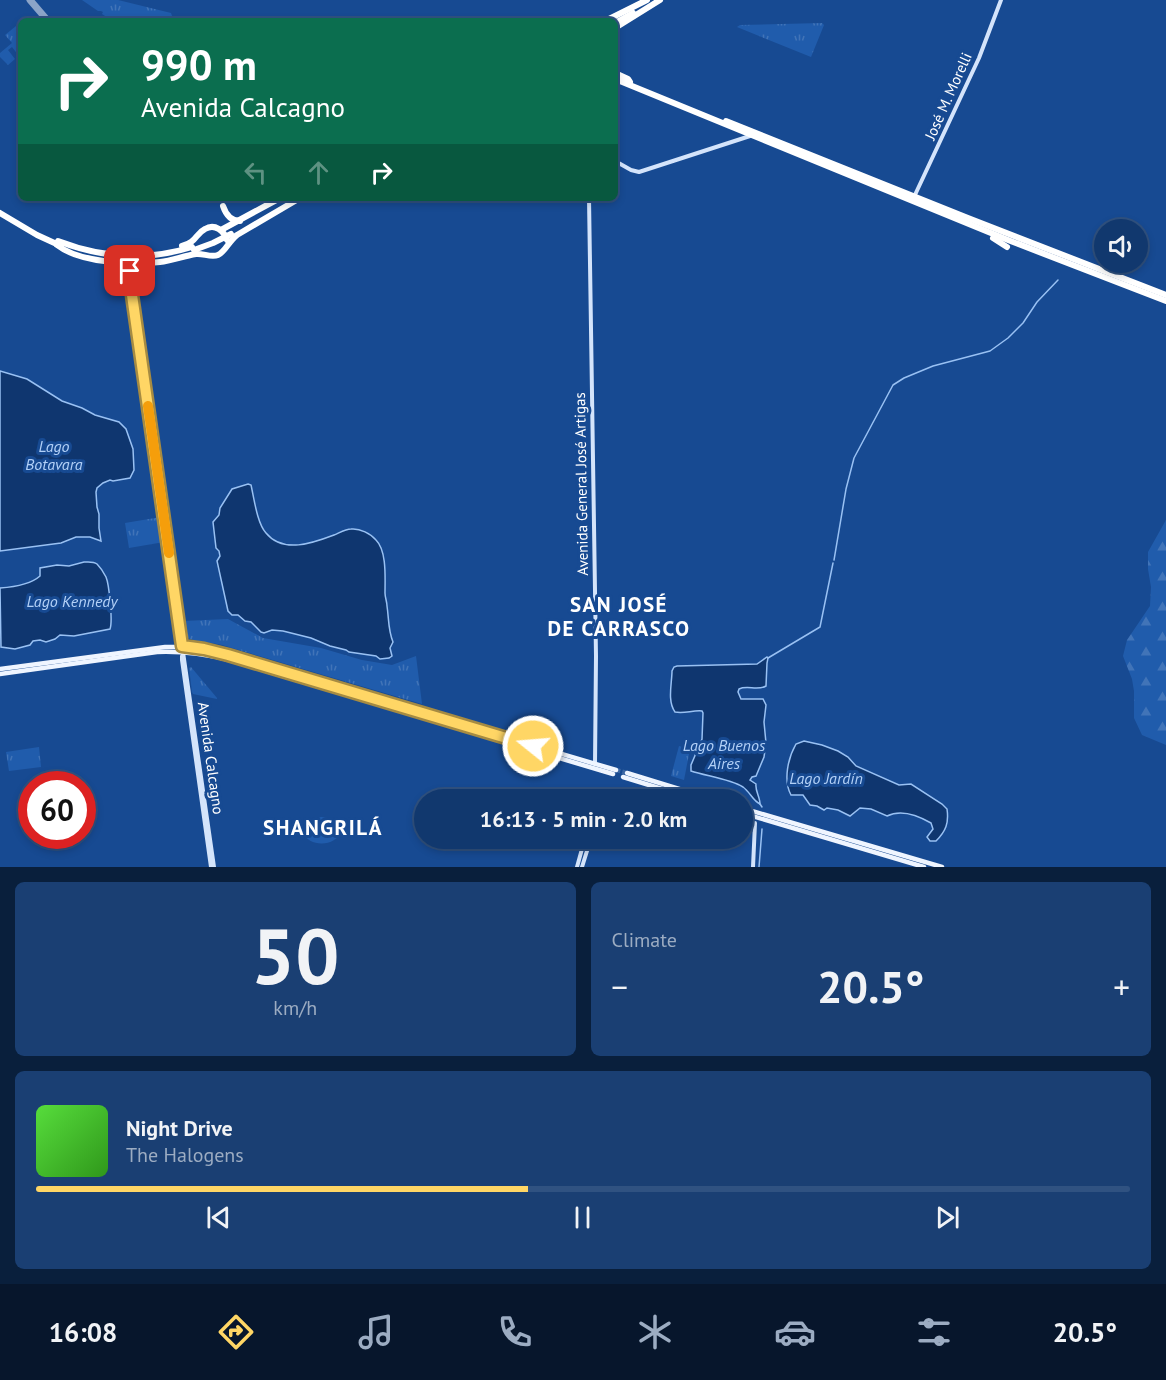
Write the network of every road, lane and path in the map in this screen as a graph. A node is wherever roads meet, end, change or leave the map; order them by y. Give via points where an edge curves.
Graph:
1 (647, 0) edge
2 (658, 0) edge
3 (1001, 0) edge
4 (610, 18) edge
5 (618, 21) edge
6 (618, 26) edge
7 (618, 77) edge
8 (618, 77) edge
9 (737, 130) junction
10 (754, 134) junction
11 (740, 139) junction
12 (618, 163) edge
13 (914, 199) junction
14 (275, 201) edge
15 (282, 201) edge
16 (289, 201) edge
17 (295, 201) edge
18 (589, 201) edge
19 (223, 206) dead end
20 (0, 211) edge
21 (241, 220) junction
22 (966, 223) junction
23 (221, 230) junction
24 (230, 232) junction
25 (198, 236) junction
26 (57, 244) junction
27 (226, 245) junction
28 (72, 246) junction
29 (1007, 247) dead end
30 (193, 249) junction
31 (206, 255) junction
32 (129, 272) dead end
33 (1166, 294) edge
34 (1166, 301) edge
35 (182, 649) junction
36 (0, 669) edge
37 (0, 674) edge
38 (595, 766) junction
39 (614, 772) tunnel mouth
40 (654, 787) joint
41 (661, 789) edge
42 (675, 789) edge
43 (753, 811) edge
44 (753, 816) edge
45 (755, 823) dead end
46 (582, 849) edge
47 (588, 849) edge
48 (213, 867) edge
49 (577, 867) edge
50 (582, 867) edge
51 (753, 867) edge
52 (924, 867) edge
53 (942, 867) edge

1 - 4 highway
2 - 5 highway
2 - 6 highway
3 - 13 street, José M. Morelli via 979,58
7 - 10 highway
8 - 9 highway
9 - 10 highway
9 - 11 street
10 - 11 street
10 - 13 highway
11 - 12 street via 639,172
13 - 22 highway
13 - 33 highway
14 - 21 highway
15 - 24 highway
16 - 24 highway
17 - 27 highway
18 - 38 street, Avenida General José Artigas
19 - 21 highway via 231,219
20 - 26 highway
20 - 28 highway
21 - 23 highway
22 - 29 highway
22 - 34 highway
23 - 25 highway via 207,228
23 - 27 highway
24 - 30 highway, bridge
25 - 28 highway via 182,246 144,253
25 - 31 highway via 198,247
26 - 30 highway via 93,256 131,260
26 - 31 highway via 90,258 126,264
27 - 31 highway via 219,254
28 - 30 highway via 130,256
32 - 35 street, Avenida Calcagno
35 - 36 main road via 148,648
35 - 37 main road
35 - 38 main road via 228,655
35 - 48 street, Avenida Calcagno
38 - 39 main road
40 - 41 main road
40 - 42 main road via 625,775
43 - 53 main road
44 - 52 main road
45 - 51 street
46 - 49 street
47 - 50 street

